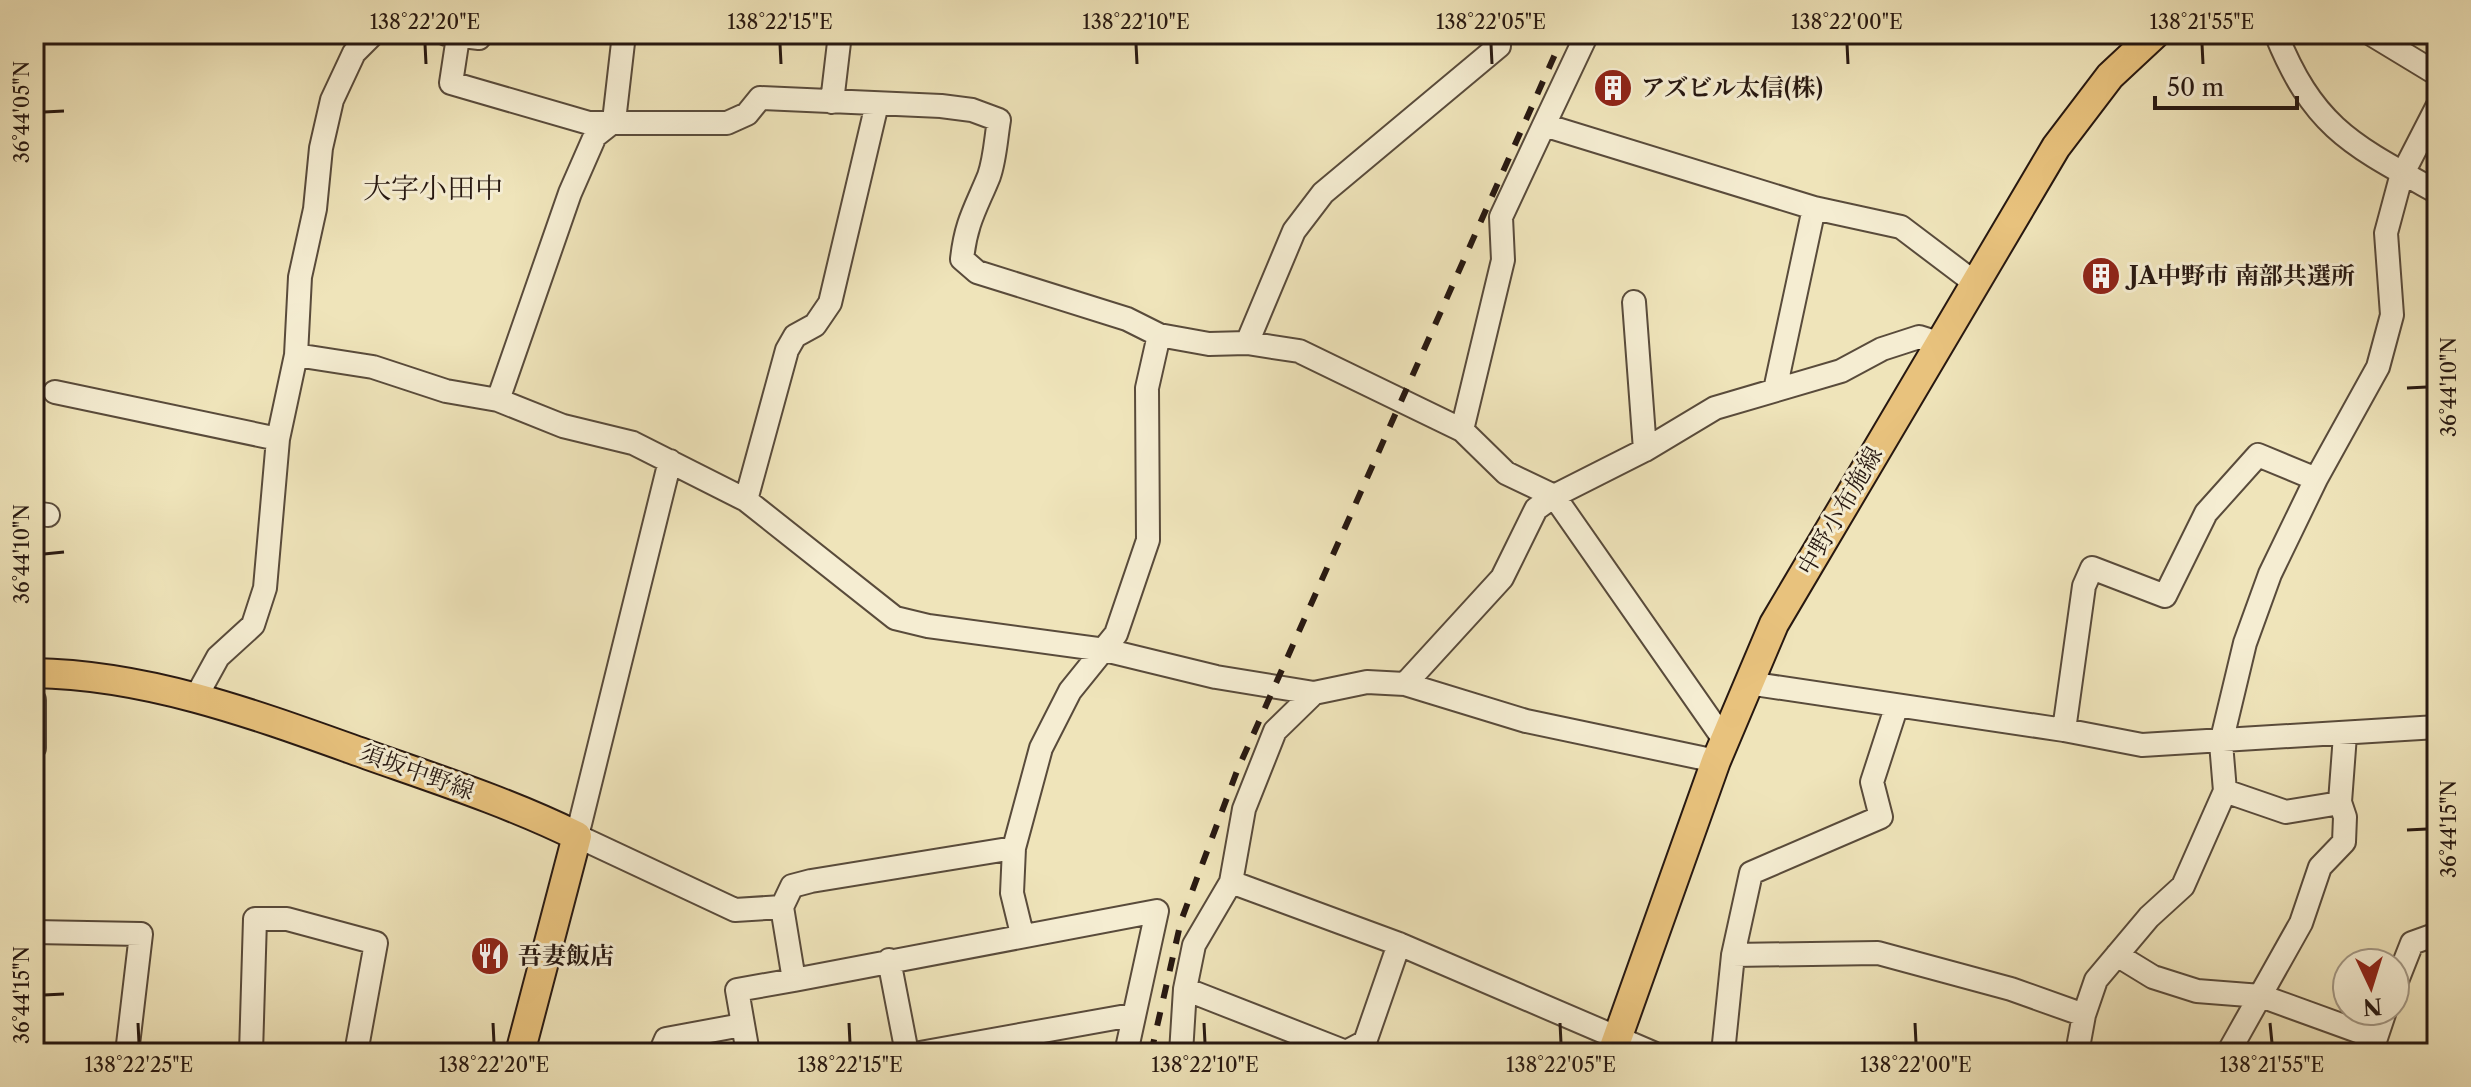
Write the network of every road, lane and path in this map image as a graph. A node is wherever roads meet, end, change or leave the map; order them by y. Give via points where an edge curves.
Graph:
1 (373, 34) edge
2 (482, 34) edge
3 (840, 34) edge
4 (1499, 34) edge
5 (1587, 34) edge
6 (2155, 34) edge
7 (2276, 34) edge
8 (2371, 34) edge
9 (626, 35) edge
10 (451, 36) edge
11 (2437, 74) edge
12 (832, 102) junction
13 (877, 104) junction
14 (2437, 107) edge
15 (614, 121) junction
16 (1544, 125) junction
17 (2404, 174) junction
18 (2437, 192) edge
19 (1814, 208) junction
20 (1975, 283) junction
21 (1634, 302) dead end
22 (1159, 335) junction
23 (1247, 343) junction
24 (1938, 343) junction
25 (296, 355) junction
26 (1775, 390) junction
27 (55, 392) dead end
28 (498, 400) junction
29 (1462, 430) junction
30 (278, 439) junction
31 (1645, 450) junction
32 (670, 461) junction
33 (2316, 479) junction
34 (1554, 496) junction
35 (746, 500) junction
36 (1105, 650) junction
37 (34, 673) edge
38 (1748, 683) junction
39 (1405, 684) junction
40 (1314, 693) junction
41 (196, 697) junction
42 (34, 700) edge
43 (1896, 708) junction
44 (2437, 727) edge
45 (2064, 730) junction
46 (2345, 735) junction
47 (2221, 743) junction
48 (34, 748) edge
49 (1721, 751) junction
50 (2225, 791) junction
51 (2340, 803) junction
52 (577, 836) junction
53 (1014, 848) junction
54 (1231, 882) junction
55 (782, 907) junction
56 (34, 932) edge
57 (1022, 934) junction
58 (2437, 934) edge
59 (1399, 944) junction
60 (2410, 947) edge
61 (1733, 955) junction
62 (2117, 955) junction
63 (889, 960) junction
64 (794, 980) junction
65 (1185, 989) junction
66 (2261, 996) junction
67 (1132, 1015) junction
68 (2084, 1015) junction
69 (742, 1025) junction
70 (2373, 1045) edge
71 (1615, 1046) edge
72 (127, 1053) edge
73 (251, 1053) edge
74 (356, 1053) edge
75 (520, 1053) edge
76 (660, 1053) edge
77 (748, 1053) edge
78 (907, 1053) edge
79 (920, 1053) edge
80 (1126, 1053) edge
81 (1181, 1053) edge
82 (1653, 1053) edge
83 (1723, 1053) edge
84 (2077, 1053) edge
85 (2228, 1053) edge

1 - 25 street via 354,53 332,100 300,277
2 - 10 street
3 - 12 street
4 - 23 street via 1499,46 1323,193 1294,231
5 - 16 street
6 - 20 main road, 中野小布施線 via 2110,76 2056,147
7 - 17 street via 2305,95 2356,147
8 - 11 street
9 - 15 street
10 - 15 street via 451,83 589,123
12 - 13 street
12 - 15 street via 760,98 747,114 727,123
13 - 22 street via 972,110 999,120 989,174 965,234 962,259 977,272 1127,319
13 - 35 street via 830,303 787,350
14 - 17 street
15 - 28 street via 595,136 570,193
16 - 19 street
16 - 29 street via 1501,217 1503,260
17 - 18 street
17 - 33 street via 2386,233 2392,315 2378,367
19 - 20 street via 1901,227
19 - 26 street
20 - 24 main road, 中野小布施線
21 - 31 street
22 - 23 street via 1209,344
22 - 36 street via 1147,388 1148,540 1116,634
23 - 29 street via 1299,351
24 - 26 street via 1919,337 1841,371
24 - 38 main road, 中野小布施線 via 1774,624
25 - 28 street via 373,367 446,391
25 - 30 street
26 - 31 street via 1715,408
27 - 30 street
28 - 32 street via 563,426 633,443
29 - 34 street via 1506,473
30 - 41 street via 265,588 253,625 218,657
31 - 34 street
32 - 35 street
32 - 52 street
33 - 45 street via 2258,455 2206,513 2165,596 2092,568 2084,586
33 - 47 street via 2270,574 2245,643
34 - 39 street via 1536,509 1502,578
34 - 49 street
35 - 36 street via 895,618
36 - 40 street via 1216,677
36 - 53 street via 1070,691 1041,748
37 - 41 main road, 須坂中野線 via 103,678
38 - 43 street
38 - 49 main road, 中野小布施線
39 - 40 street via 1367,682
39 - 49 street via 1526,721
40 - 54 street via 1275,731 1244,809
41 - 52 main road, 須坂中野線 via 510,805
42 - 48 street
43 - 45 street
43 - 61 street via 1872,782 1881,817 1751,873
44 - 46 street
45 - 47 street via 2142,745
46 - 47 street
46 - 51 street
47 - 50 street
49 - 71 main road, 中野小布施線
50 - 51 street via 2286,812
50 - 62 street via 2183,886
51 - 66 street via 2344,842 2320,867 2301,923
52 - 55 street via 735,910
52 - 75 main road
53 - 55 street via 801,883 792,886
53 - 57 street via 1012,893
54 - 59 street
54 - 65 street via 1194,945
55 - 64 street
56 - 72 street via 141,934
57 - 63 street
57 - 67 street via 1157,911
58 - 60 street
59 - 65 street via 1365,1042 1346,1052
59 - 71 street
61 - 68 street via 1878,953
61 - 83 street
62 - 66 street via 2153,977 2197,991
62 - 68 street via 2096,980
63 - 64 street
63 - 78 street
64 - 69 street via 737,990
65 - 81 street
66 - 70 street
66 - 85 street
67 - 79 street
67 - 80 street
68 - 84 street
69 - 76 street via 666,1039
69 - 77 street
71 - 82 street
73 - 74 street via 255,919 287,919 376,943

